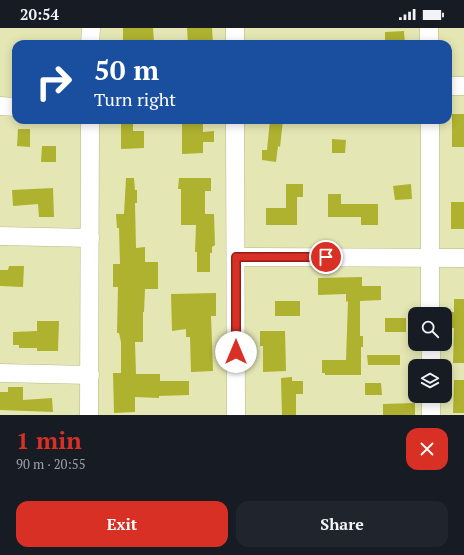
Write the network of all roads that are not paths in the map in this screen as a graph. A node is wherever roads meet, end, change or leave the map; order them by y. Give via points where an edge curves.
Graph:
1 (90, 28) edge
2 (235, 28) edge
3 (429, 28) edge
4 (90, 40) edge
5 (235, 40) edge
6 (430, 40) edge
7 (452, 86) edge
8 (464, 86) edge
9 (0, 106) edge
10 (12, 107) edge
11 (90, 124) edge
12 (235, 124) edge
13 (430, 124) edge
14 (0, 236) edge
15 (90, 238) junction
16 (236, 257) junction
17 (430, 258) junction
18 (464, 258) edge
19 (430, 307) edge
20 (0, 373) edge
21 (90, 375) junction
22 (431, 403) edge
23 (90, 415) edge
24 (236, 415) edge
25 (431, 415) edge

1 - 4 street
2 - 5 street
3 - 6 street
7 - 8 street
9 - 10 street
11 - 15 street
12 - 16 street
13 - 17 street
14 - 15 street
15 - 21 street
16 - 17 street
16 - 24 street
17 - 18 street
17 - 19 street
20 - 21 street
21 - 23 street
22 - 25 street

